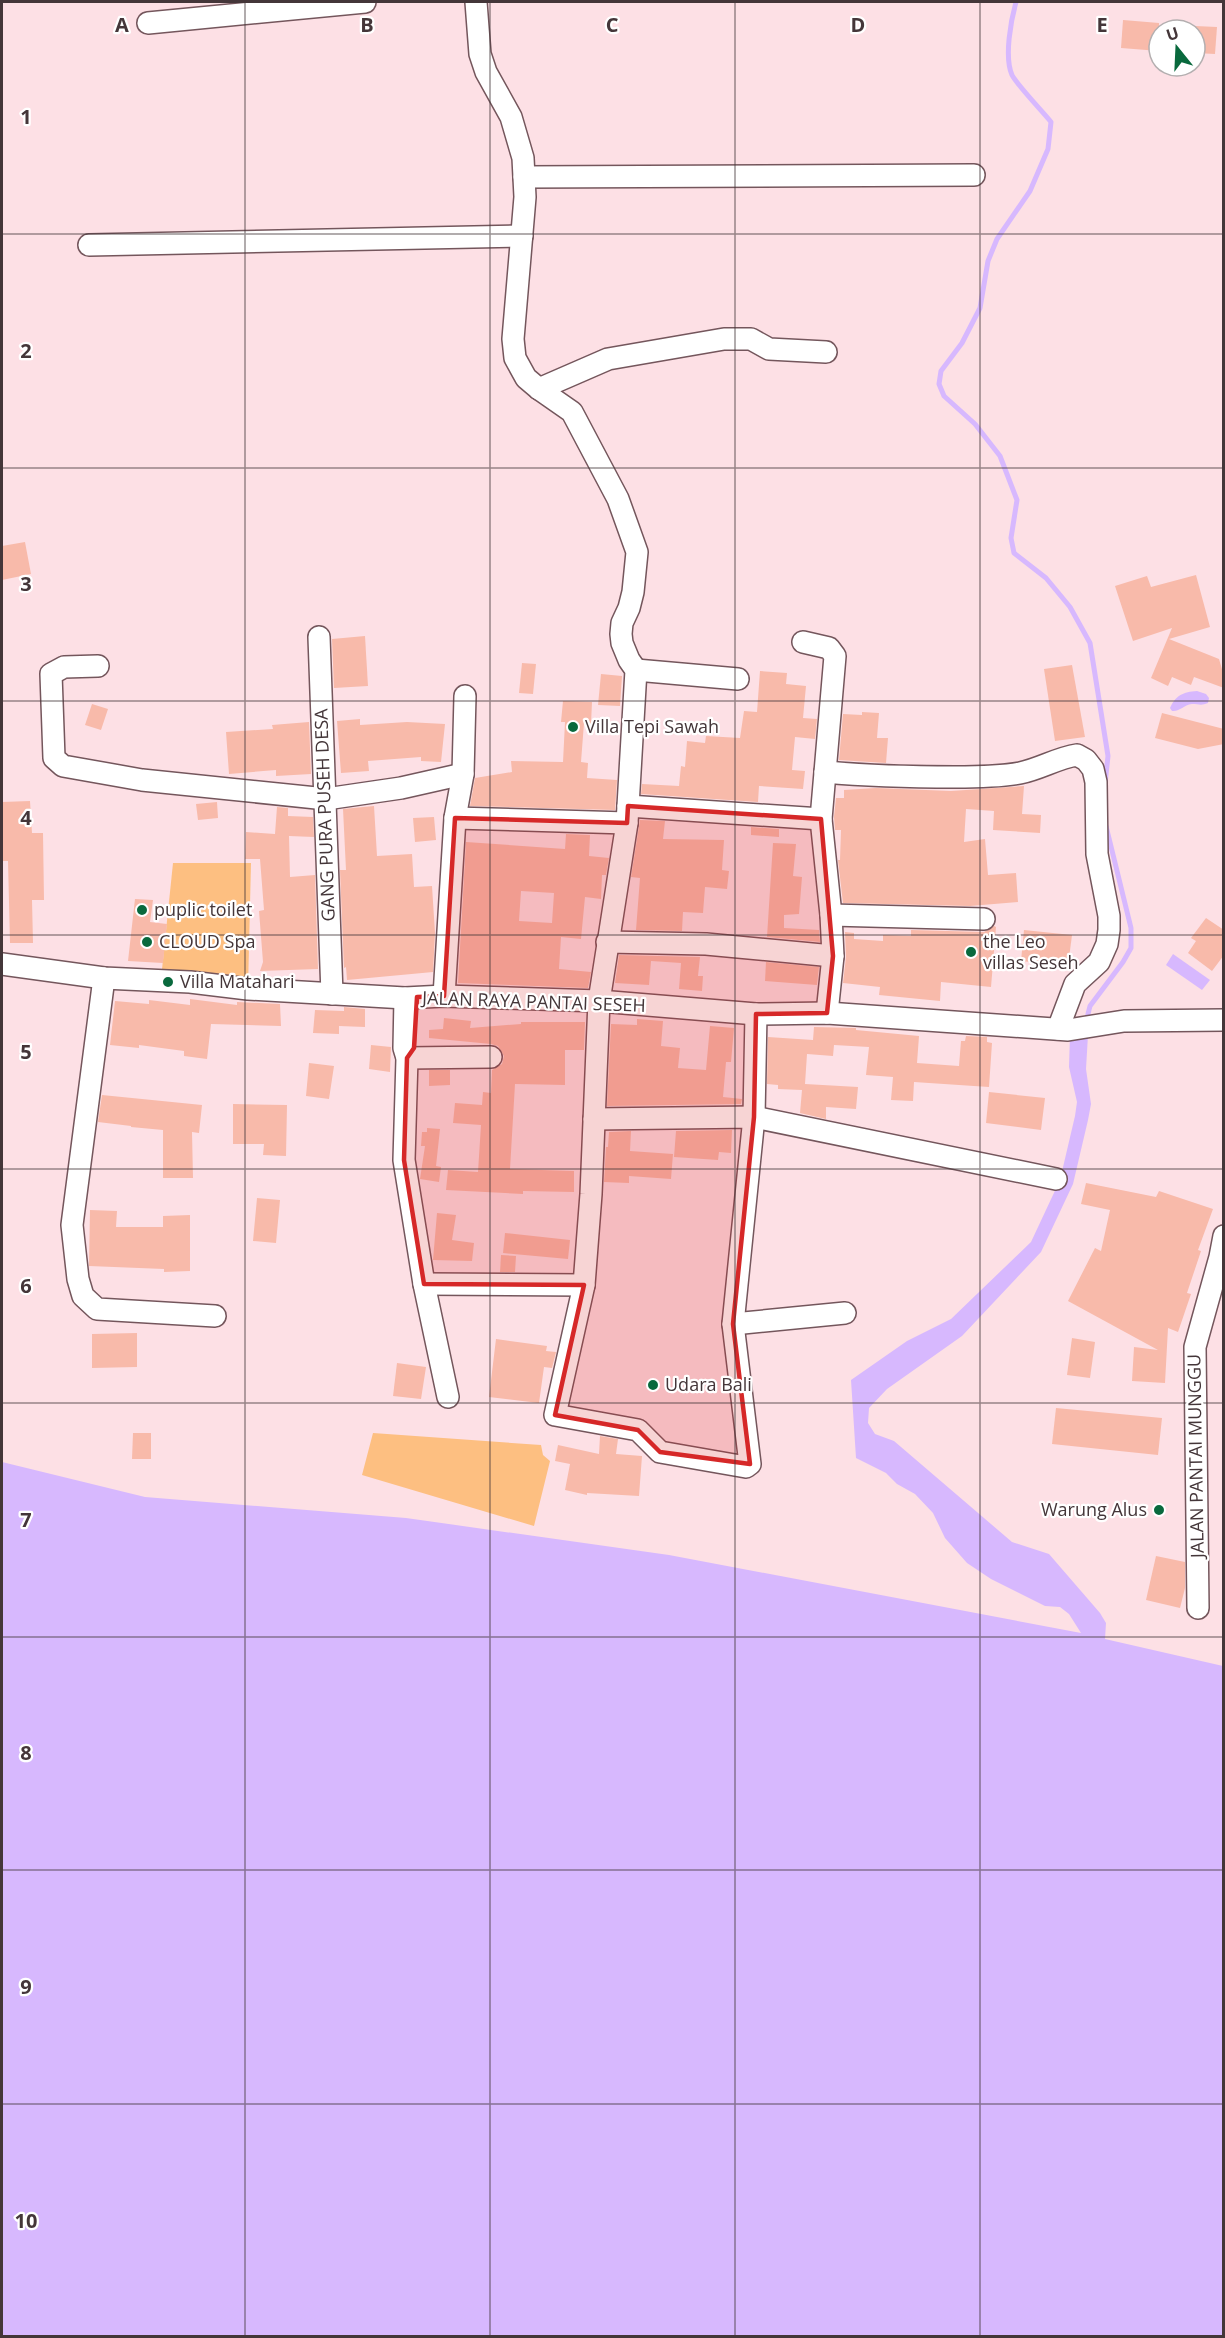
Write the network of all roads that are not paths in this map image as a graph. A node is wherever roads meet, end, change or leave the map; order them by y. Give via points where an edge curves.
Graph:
1 (365, 2) edge
2 (476, 2) edge
3 (148, 23) dead end
4 (974, 175) dead end
5 (524, 177) junction
6 (522, 236) junction
7 (89, 245) dead end
8 (826, 352) dead end
9 (539, 389) junction
10 (319, 637) dead end
11 (803, 642) dead end
12 (98, 666) dead end
13 (636, 670) junction
14 (738, 679) dead end
15 (465, 696) dead end
16 (825, 772) junction
17 (463, 774) junction
18 (326, 799) junction
19 (627, 815) junction
20 (455, 818) junction
21 (821, 819) junction
22 (831, 915) junction
23 (984, 919) dead end
24 (607, 942) junction
25 (833, 956) junction
26 (2, 964) edge
27 (104, 978) junction
28 (332, 994) junction
29 (444, 996) junction
30 (411, 998) junction
31 (599, 1001) junction
32 (827, 1013) junction
33 (756, 1014) junction
34 (1224, 1020) edge
35 (1063, 1029) junction
36 (491, 1057) dead end
37 (407, 1058) junction
38 (754, 1117) junction
39 (594, 1119) junction
40 (1056, 1179) dead end
41 (1224, 1236) edge
42 (424, 1284) junction
43 (584, 1285) junction
44 (845, 1313) dead end
45 (215, 1316) dead end
46 (733, 1324) junction
47 (448, 1397) dead end
48 (1198, 1608) dead end

1 - 3 street
2 - 5 street via 480,54 511,117 523,158
4 - 5 street
5 - 6 street
6 - 7 street
6 - 9 street via 513,339 515,358 526,378
8 - 9 street via 769,350 751,339 724,339 608,359
9 - 13 street via 572,412 618,499 638,552 633,592 621,634
10 - 18 street, GANG PURA PUSEH DESA
11 - 16 street via 829,648 835,657
12 - 18 street via 64,667 51,674 57,763 142,780
13 - 14 street
13 - 19 street
15 - 17 street
16 - 21 street
16 - 35 street via 891,778 969,777 1018,773 1077,754 1086,760 1096,782 1097,854 1109,930 1099,962 1075,984
17 - 18 street
17 - 20 street
18 - 28 street, GANG PURA PUSEH DESA
19 - 20 street
19 - 21 street
19 - 24 street
20 - 29 street
21 - 22 street
22 - 23 street
22 - 25 street
24 - 25 street via 706,944
24 - 31 street
25 - 32 street
26 - 27 street, JALAN RAYA PANTAI SESEH
27 - 28 street, JALAN RAYA PANTAI SESEH
27 - 45 street via 72,1225 83,1296 97,1309
28 - 30 street, JALAN RAYA PANTAI SESEH
29 - 30 street, JALAN RAYA PANTAI SESEH
29 - 31 street, JALAN RAYA PANTAI SESEH
30 - 37 street via 404,1048
31 - 33 street, JALAN RAYA PANTAI SESEH
31 - 39 street
32 - 33 street, JALAN RAYA PANTAI SESEH
32 - 35 street, JALAN RAYA PANTAI SESEH
33 - 38 street
34 - 35 street, JALAN RAYA PANTAI SESEH via 1124,1021
36 - 37 street
37 - 42 street via 404,1160
38 - 39 street
38 - 40 street
38 - 46 street
39 - 43 street
41 - 48 street, JALAN PANTAI MUNGGU via 1195,1347
42 - 43 street
42 - 47 street
43 - 46 street via 555,1415 638,1430 660,1452 746,1467 750,1464
44 - 46 street

